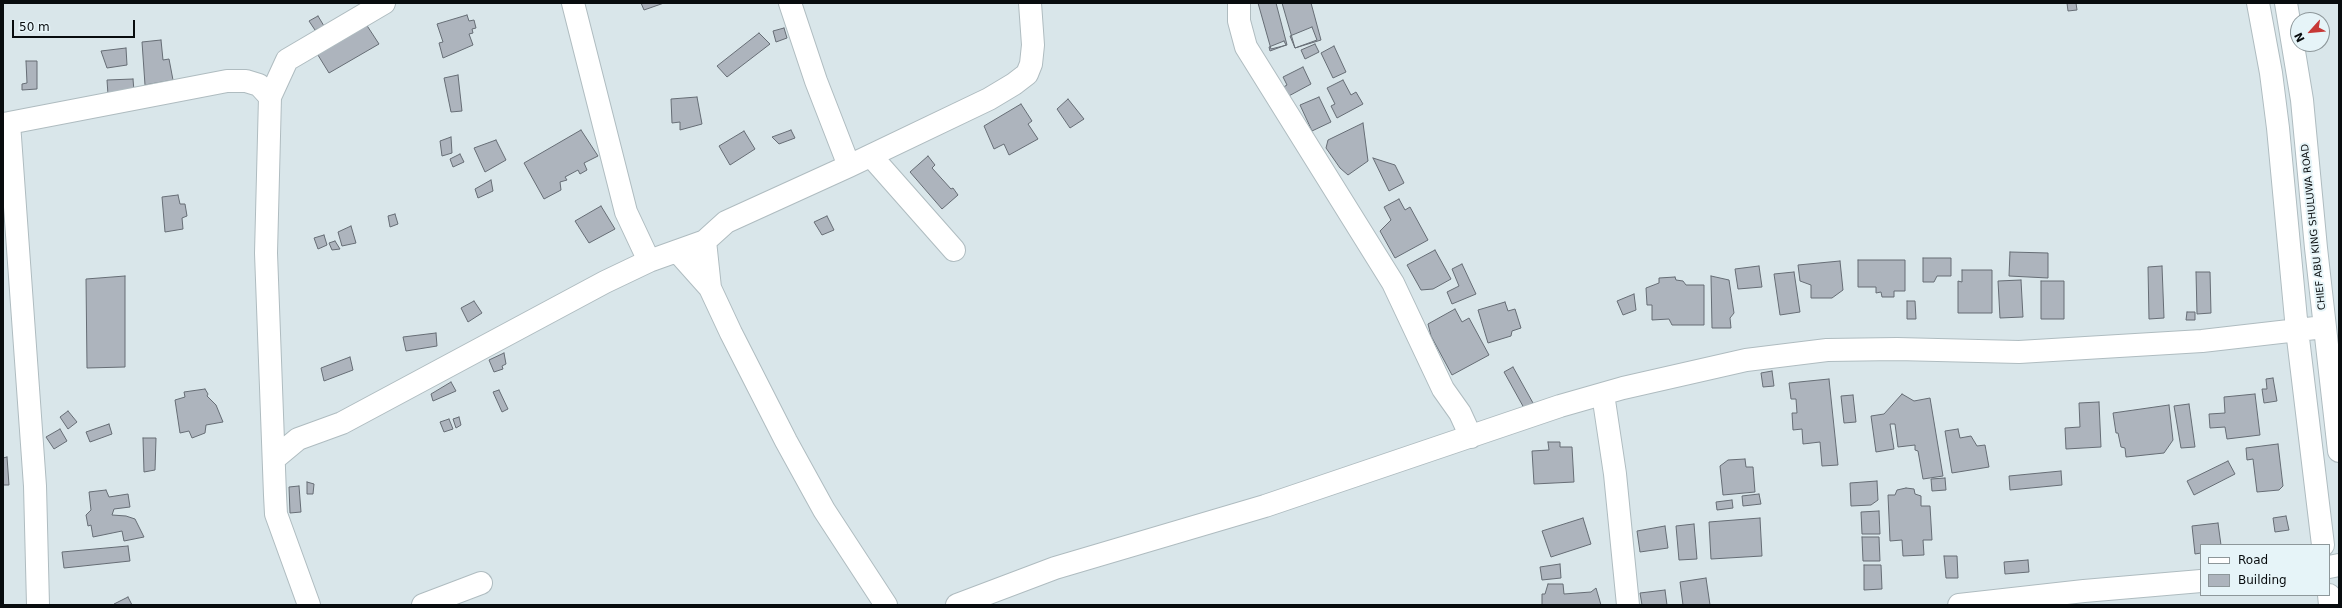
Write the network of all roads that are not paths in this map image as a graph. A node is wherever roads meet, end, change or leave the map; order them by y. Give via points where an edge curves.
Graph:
1 (384, 3) edge
2 (573, 3) edge
3 (790, 3) edge
4 (1030, 3) edge
5 (1239, 3) edge
6 (2258, 3) edge
7 (2286, 3) edge
8 (270, 97) junction
9 (6, 124) edge
10 (870, 156) junction
11 (849, 166) junction
12 (705, 240) junction
13 (954, 250) dead end
14 (677, 251) junction
15 (649, 261) junction
16 (710, 288) junction
17 (2324, 327) junction
18 (2297, 330) junction
19 (1603, 394) junction
20 (274, 426) junction
21 (1471, 437) junction
22 (298, 439) junction
23 (2339, 451) edge
24 (274, 459) junction
25 (2323, 544) edge
26 (2200, 580) edge
27 (481, 583) dead end
28 (38, 605) edge
29 (309, 605) edge
30 (423, 605) edge
31 (884, 605) edge
32 (957, 605) edge
33 (1628, 605) edge
34 (1959, 605) edge

1 - 8 street via 287,60
2 - 15 street via 626,212
3 - 11 street via 816,81
4 - 10 street via 1033,45 1027,74 990,98
5 - 21 street via 1239,21 1246,48 1393,283 1443,388 1460,413
6 - 18 street via 2278,128
7 - 17 street, CHIEF ABU KING SHULUWA ROAD via 2302,100
8 - 9 street via 259,85 246,81 227,81
8 - 20 street via 266,253
9 - 28 street via 34,486
10 - 11 street
10 - 13 street
11 - 12 street via 726,222
12 - 14 street
12 - 16 street
14 - 15 street
14 - 16 street
15 - 22 street via 342,423
16 - 31 street via 786,441 824,510
17 - 18 street
17 - 23 street, CHIEF ABU KING SHULUWA ROAD
18 - 19 street via 2202,341 2019,352 1827,350 1746,360
18 - 25 street
19 - 21 street
19 - 33 street via 1615,474
20 - 22 street
20 - 24 street
21 - 32 street via 1266,506 1056,568
22 - 24 street
24 - 29 street via 276,514
26 - 34 street
27 - 30 street

